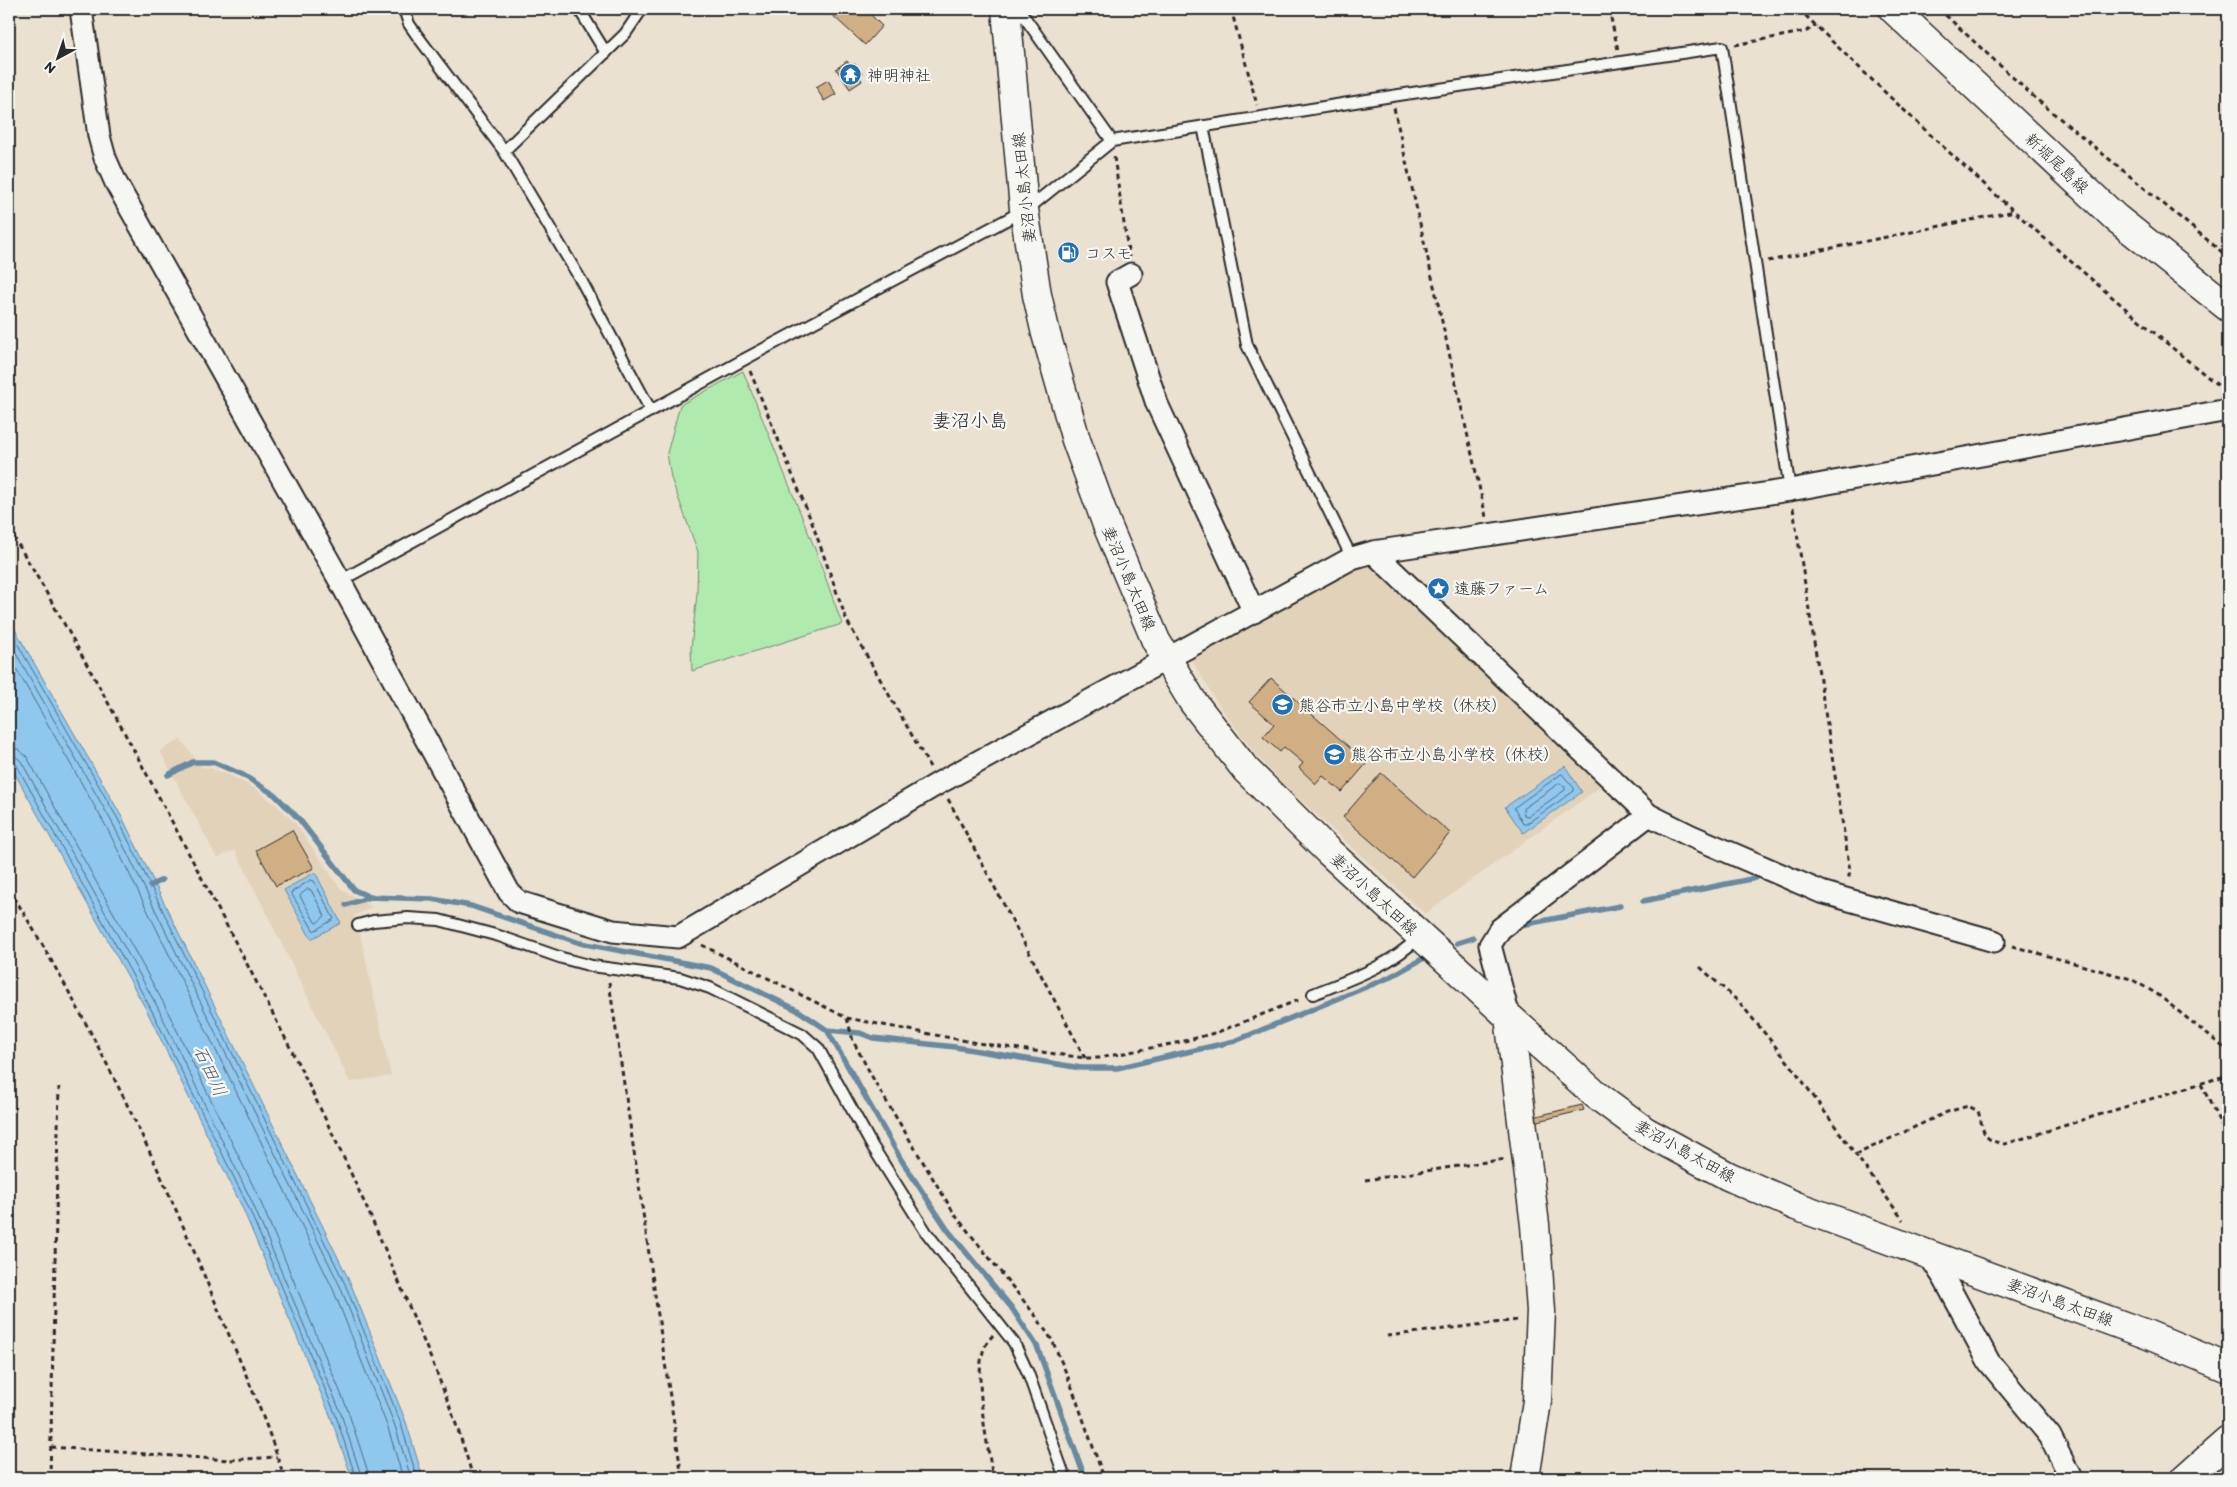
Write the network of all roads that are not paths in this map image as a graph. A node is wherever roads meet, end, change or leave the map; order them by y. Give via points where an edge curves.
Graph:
1 (81, 9) edge
2 (404, 9) edge
3 (579, 9) edge
4 (642, 9) edge
5 (1006, 9) edge
6 (1893, 9) edge
7 (606, 53) junction
8 (1203, 126) junction
9 (1112, 141) junction
10 (504, 151) junction
11 (1024, 210) junction
12 (1131, 274) road end
13 (2228, 307) edge
14 (2228, 410) edge
15 (651, 411) junction
16 (1790, 490) junction
17 (1373, 552) junction
18 (1352, 558) junction
19 (340, 581) junction
20 (1254, 612) junction
21 (1166, 660) junction
22 (1649, 815) junction
23 (358, 925) dead end
24 (1420, 936) junction
25 (1994, 941) road end
26 (1313, 994) road end
27 (1509, 1017) junction
28 (1928, 1254) junction
29 (2228, 1368) edge
30 (2228, 1441) edge
31 (1066, 1478) edge
32 (1525, 1478) edge
33 (2071, 1478) edge
34 (2186, 1478) edge

1 - 19 street via 104,158
2 - 10 lane via 416,34
3 - 7 lane
4 - 7 lane via 625,34
5 - 9 lane via 1023,15
5 - 11 main road, 妻沼小島太田線
6 - 13 main road, 新堀尾島線 via 2116,218
7 - 10 lane
8 - 9 lane
8 - 16 lane via 1722,47
8 - 18 lane via 1247,345
9 - 11 lane
10 - 15 lane via 582,282
11 - 15 lane
11 - 21 main road, 妻沼小島太田線 via 1037,295 1076,440 1127,575
12 - 20 street via 1117,282 1157,404
14 - 16 street
15 - 19 lane
16 - 17 street
17 - 18 street
17 - 22 street
18 - 20 street
19 - 21 street via 510,892 519,902 613,931 678,936 939,783
20 - 21 street
21 - 24 main road, 妻沼小島太田線 via 1214,732 1246,770
22 - 25 street via 1821,892
22 - 27 street via 1500,928 1490,944
23 - 31 lane via 408,918 439,920 562,958 680,978 710,988 802,1034 818,1048 871,1144 926,1232 1014,1343
24 - 26 lane via 1408,949 1378,968
24 - 27 main road, 妻沼小島太田線
27 - 28 main road, 妻沼小島太田線 via 1619,1113 1676,1149 1796,1206
27 - 32 main road via 1528,1156 1540,1317 1537,1401
28 - 29 main road, 妻沼小島太田線 via 2146,1334
28 - 33 street via 1990,1362 2050,1436
30 - 34 main road

